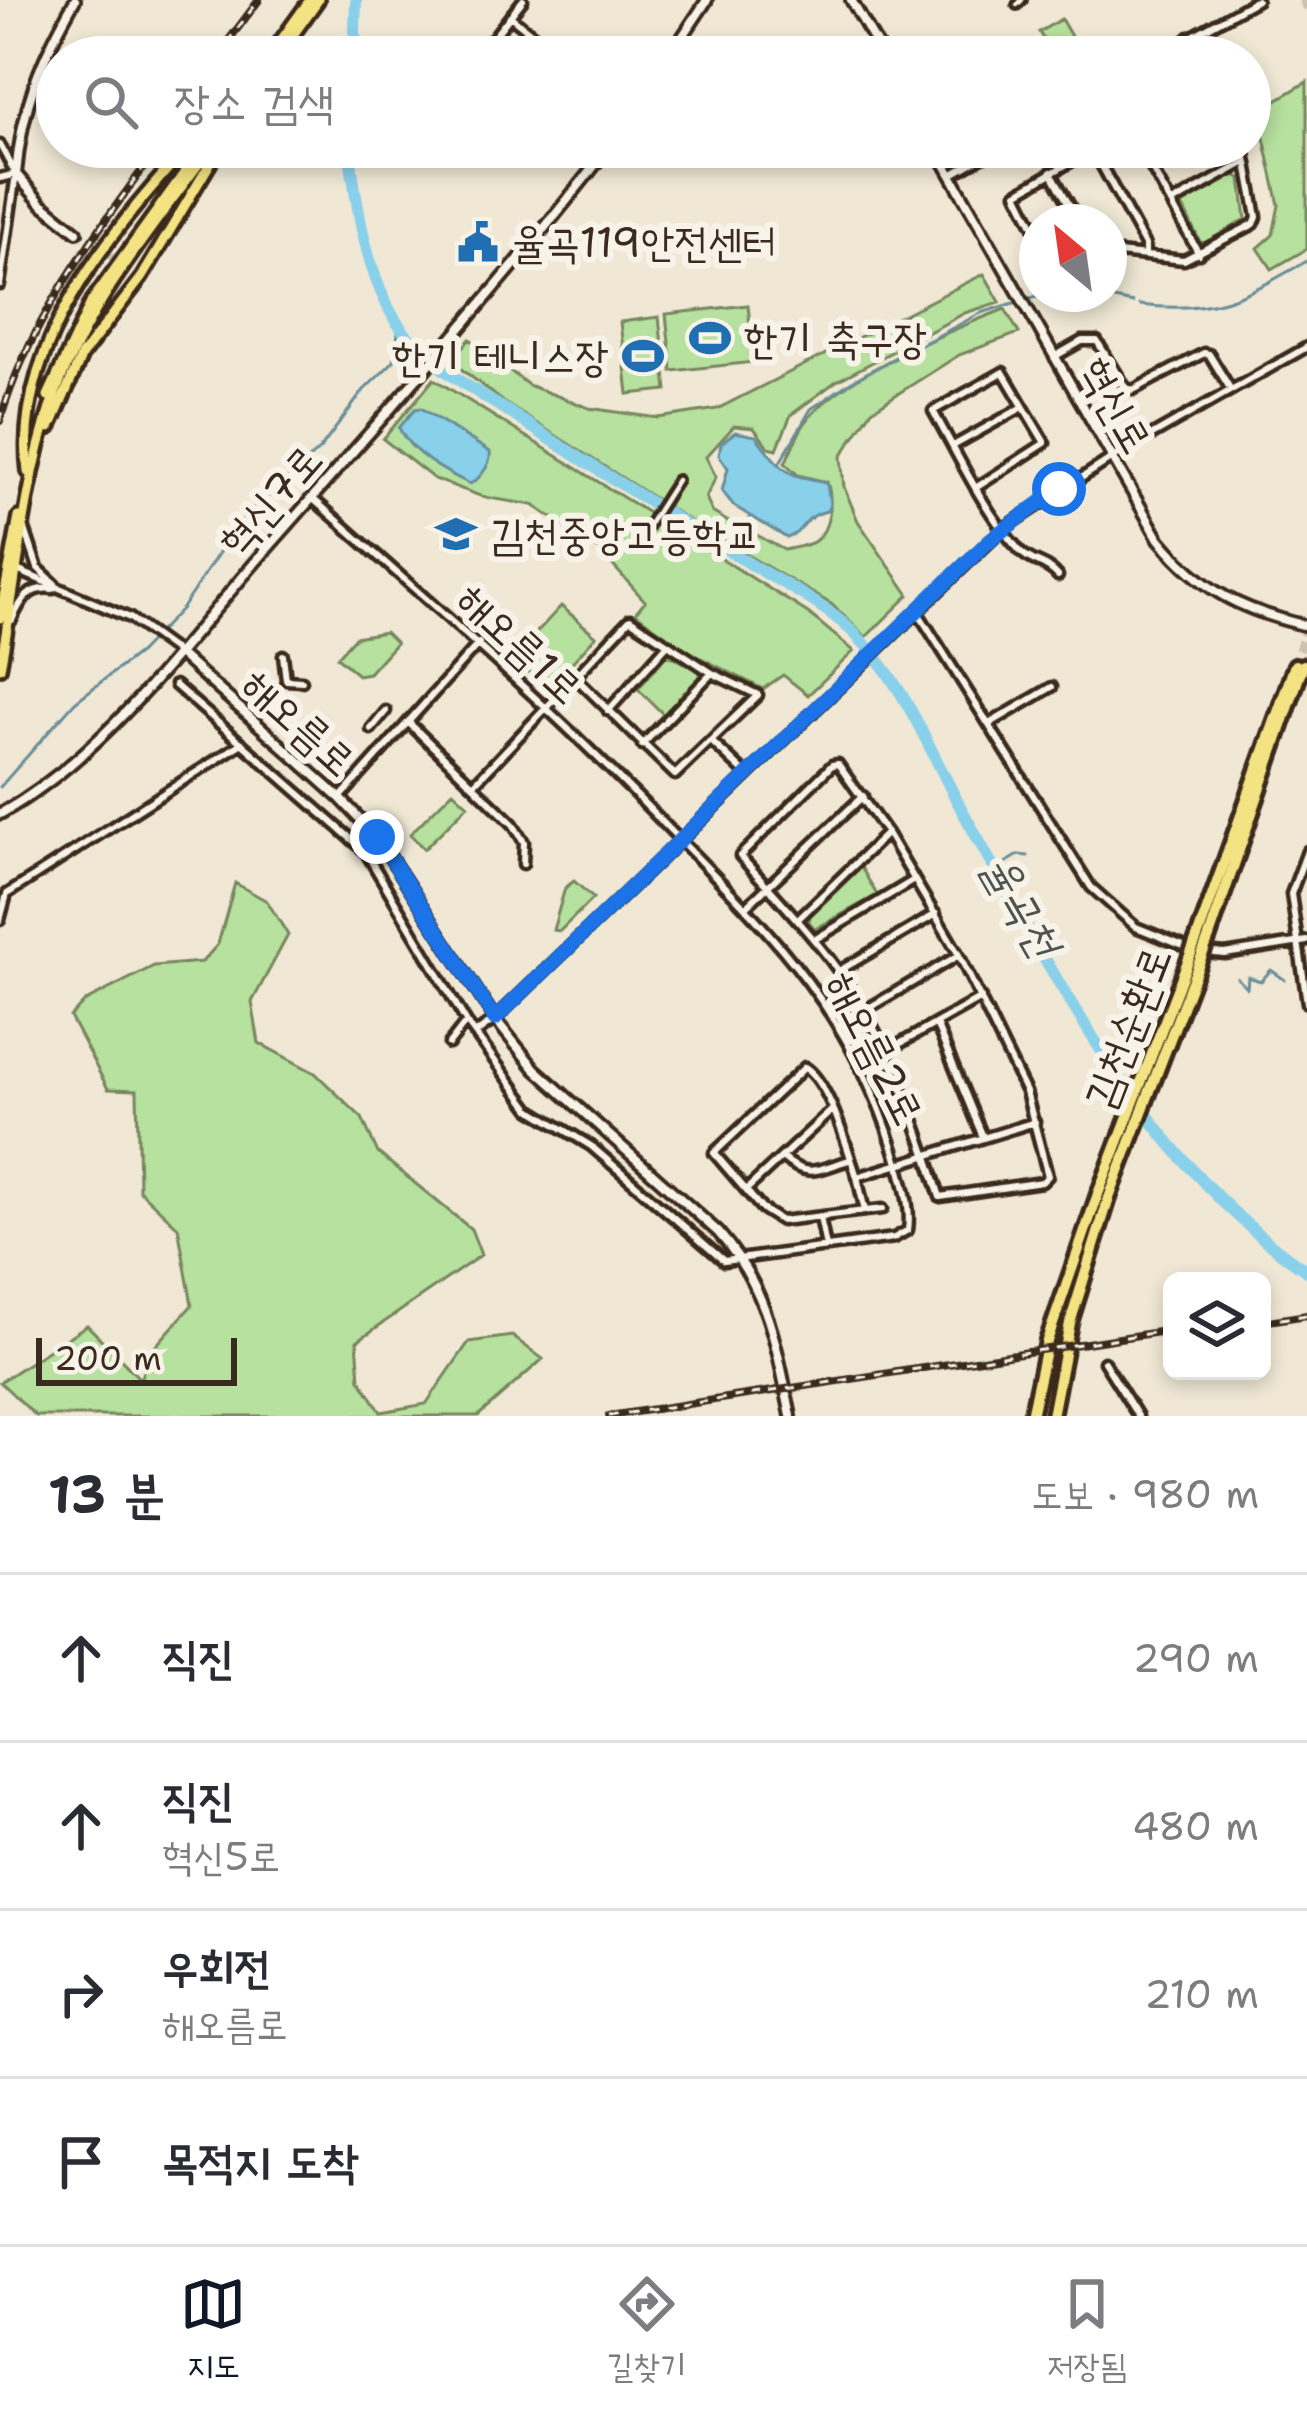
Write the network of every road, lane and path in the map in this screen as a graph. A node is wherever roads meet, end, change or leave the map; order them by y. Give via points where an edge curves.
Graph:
1 (75, 0) edge
2 (523, 0) edge
3 (707, 0) edge
4 (851, 0) edge
5 (1257, 0) edge
6 (314, 2) edge
7 (510, 16) junction
8 (55, 36) edge
9 (284, 36) edge
10 (287, 36) edge
11 (494, 36) edge
12 (535, 36) edge
13 (683, 36) edge
14 (872, 36) edge
15 (1191, 36) edge
16 (36, 78) edge
17 (0, 145) edge
18 (169, 168) edge
19 (194, 168) edge
20 (200, 168) edge
21 (592, 168) edge
22 (947, 168) edge
23 (963, 168) edge
24 (1059, 168) edge
25 (1104, 168) edge
26 (1152, 168) edge
27 (1235, 168) edge
28 (1247, 168) edge
29 (1052, 172) junction
30 (16, 174) junction
31 (951, 175) junction
32 (0, 178) edge
33 (1172, 203) junction
34 (1022, 204) edge
35 (1069, 204) edge
36 (77, 232) tunnel mouth
37 (1127, 254) edge
38 (1199, 254) junction
39 (1145, 257) junction
40 (129, 268) tunnel mouth
41 (142, 277) junction
42 (0, 285) edge
43 (1307, 347) edge
44 (1054, 357) junction
45 (1231, 390) junction
46 (1024, 407) junction
47 (952, 446) junction
48 (1112, 458) junction
49 (30, 472) junction
50 (677, 480) dead end
51 (976, 488) junction
52 (312, 498) junction
53 (24, 524) junction
54 (1003, 529) junction
55 (639, 540) dead end
56 (13, 569) junction
57 (1058, 576) dead end
58 (63, 590) junction
59 (5, 592) junction
60 (0, 605) edge
61 (917, 611) junction
62 (0, 618) edge
63 (1307, 626) edge
64 (6, 634) junction
65 (479, 643) junction
66 (667, 645) junction
67 (178, 653) junction
68 (283, 655) dead end
69 (1299, 665) dead end
70 (0, 668) edge
71 (712, 673) junction
72 (576, 679) junction
73 (302, 681) dead end
74 (175, 685) dead end
75 (1052, 687) dead end
76 (548, 708) junction
77 (386, 711) dead end
78 (608, 711) junction
79 (408, 722) junction
80 (988, 724) junction
81 (371, 729) dead end
82 (711, 741) junction
83 (242, 743) junction
84 (642, 745) junction
85 (747, 775) junction
86 (473, 784) junction
87 (863, 796) junction
88 (340, 798) junction
89 (0, 814) edge
90 (887, 833) junction
91 (680, 840) junction
92 (1307, 851) edge
93 (523, 864) dead end
94 (915, 879) junction
95 (767, 886) junction
96 (746, 907) junction
97 (936, 914) junction
98 (798, 919) junction
99 (0, 920) edge
100 (814, 940) junction
101 (1307, 941) edge
102 (1297, 944) junction
103 (959, 955) junction
104 (839, 971) junction
105 (981, 998) junction
106 (1307, 1003) edge
107 (864, 1011) junction
108 (495, 1019) junction
109 (936, 1024) junction
110 (463, 1026) dead end
111 (838, 1026) junction
112 (475, 1034) junction
113 (449, 1044) dead end
114 (886, 1051) junction
115 (832, 1110) junction
116 (1035, 1122) junction
117 (983, 1137) junction
118 (927, 1156) junction
119 (782, 1157) junction
120 (850, 1160) junction
121 (898, 1164) junction
122 (857, 1177) junction
123 (746, 1190) junction
124 (1104, 1196) junction
125 (883, 1209) dead end
126 (865, 1211) junction
127 (820, 1217) junction
128 (826, 1247) junction
129 (741, 1258) junction
130 (1104, 1362) dead end
131 (791, 1416) edge
132 (1031, 1416) edge
133 (1052, 1416) edge
134 (1138, 1416) edge

1 - 8 street
2 - 7 street
3 - 13 street
4 - 14 street
5 - 15 street
6 - 9 main road
6 - 10 main road
7 - 11 street
7 - 12 street
16 - 30 street
17 - 30 street
18 - 49 main road via 100,249 50,344 32,398
19 - 49 main road via 78,326 46,401
20 - 41 main road
21 - 52 street, 혁신7로
22 - 31 street, 혁신로
23 - 31 street
24 - 29 street
25 - 39 street
26 - 33 street
27 - 33 street
28 - 38 street via 1256,221
29 - 34 street via 1017,193
29 - 35 street
30 - 32 street
30 - 36 street
30 - 42 street
31 - 44 street, 혁신로
33 - 38 street
37 - 39 street
38 - 39 street
40 - 41 street
41 - 49 main road via 82,355
43 - 45 street
44 - 45 street via 1097,341 1133,390 1204,353
44 - 48 street, 혁신로
45 - 48 street
46 - 47 street
46 - 47 street via 1003,372 986,381 933,411
46 - 51 street via 1045,443
47 - 51 street
48 - 54 street
48 - 63 street, 혁신로 via 1160,539 1205,586
49 - 53 main road
49 - 56 main road
50 - 55 street
51 - 54 street
52 - 65 street, 해오름1로
52 - 67 street, 혁신7로
53 - 56 main road
53 - 58 street via 38,568
54 - 57 street via 1025,556
54 - 61 street
56 - 58 street
56 - 59 main road
56 - 64 main road
58 - 64 street via 25,595
58 - 67 street via 92,599
59 - 60 street
59 - 62 main road
61 - 80 street
61 - 85 street
64 - 70 main road
65 - 76 street, 해오름1로
65 - 79 street
66 - 71 street
66 - 72 street via 626,621
66 - 78 street
67 - 88 street, 해오름로
67 - 89 street, 혁신7로 via 109,728
68 - 73 street via 286,680
69 - 124 highway, 김천순환로, bridge
71 - 82 street via 758,694
71 - 84 street
72 - 76 street
72 - 78 street
74 - 83 street
75 - 80 street
76 - 86 street
76 - 91 street, 해오름1로
77 - 81 street
78 - 84 street
79 - 86 street
79 - 88 street
80 - 102 street via 1078,869 1126,920 1207,953
82 - 84 street via 675,775
82 - 85 street
83 - 99 street via 7,894
83 - 112 street via 365,850
85 - 91 street
86 - 93 street via 521,836
87 - 90 street
87 - 95 street
87 - 95 street via 832,765 740,856
88 - 108 street, 해오름로 via 377,837
90 - 94 street
90 - 98 street
91 - 96 street, 해오름2로
91 - 108 street
92 - 102 street via 1291,894
94 - 97 street
94 - 100 street
95 - 96 street
95 - 98 street
96 - 111 street, 해오름2로
97 - 103 street
97 - 104 street
98 - 100 street
100 - 104 street
101 - 102 street
102 - 106 street
103 - 105 street
103 - 107 street
104 - 107 street
105 - 109 street
105 - 116 street
107 - 111 street
107 - 114 street
108 - 112 street
108 - 129 street, 해오름로 via 535,1069
109 - 114 street
109 - 117 street
110 - 113 street
111 - 121 street, 해오름2로 via 880,1107
112 - 129 street via 530,1108 591,1146 724,1261
114 - 118 street
115 - 119 street
115 - 120 street
115 - 123 street via 814,1073 801,1069 716,1148
116 - 117 street
116 - 118 street via 1048,1176 1042,1182 940,1197
117 - 118 street
118 - 121 street
119 - 120 street via 807,1172
119 - 123 street
120 - 122 street
121 - 122 street
121 - 128 street, 해오름2로 via 908,1230
122 - 126 street
123 - 127 street via 781,1221
124 - 132 highway, 김천순환로 via 1047,1341
124 - 133 highway, 김천순환로
125 - 126 street
126 - 127 street
127 - 128 street
128 - 129 street, 해오름2로
129 - 131 street, 해오름로 via 768,1313
130 - 134 street

